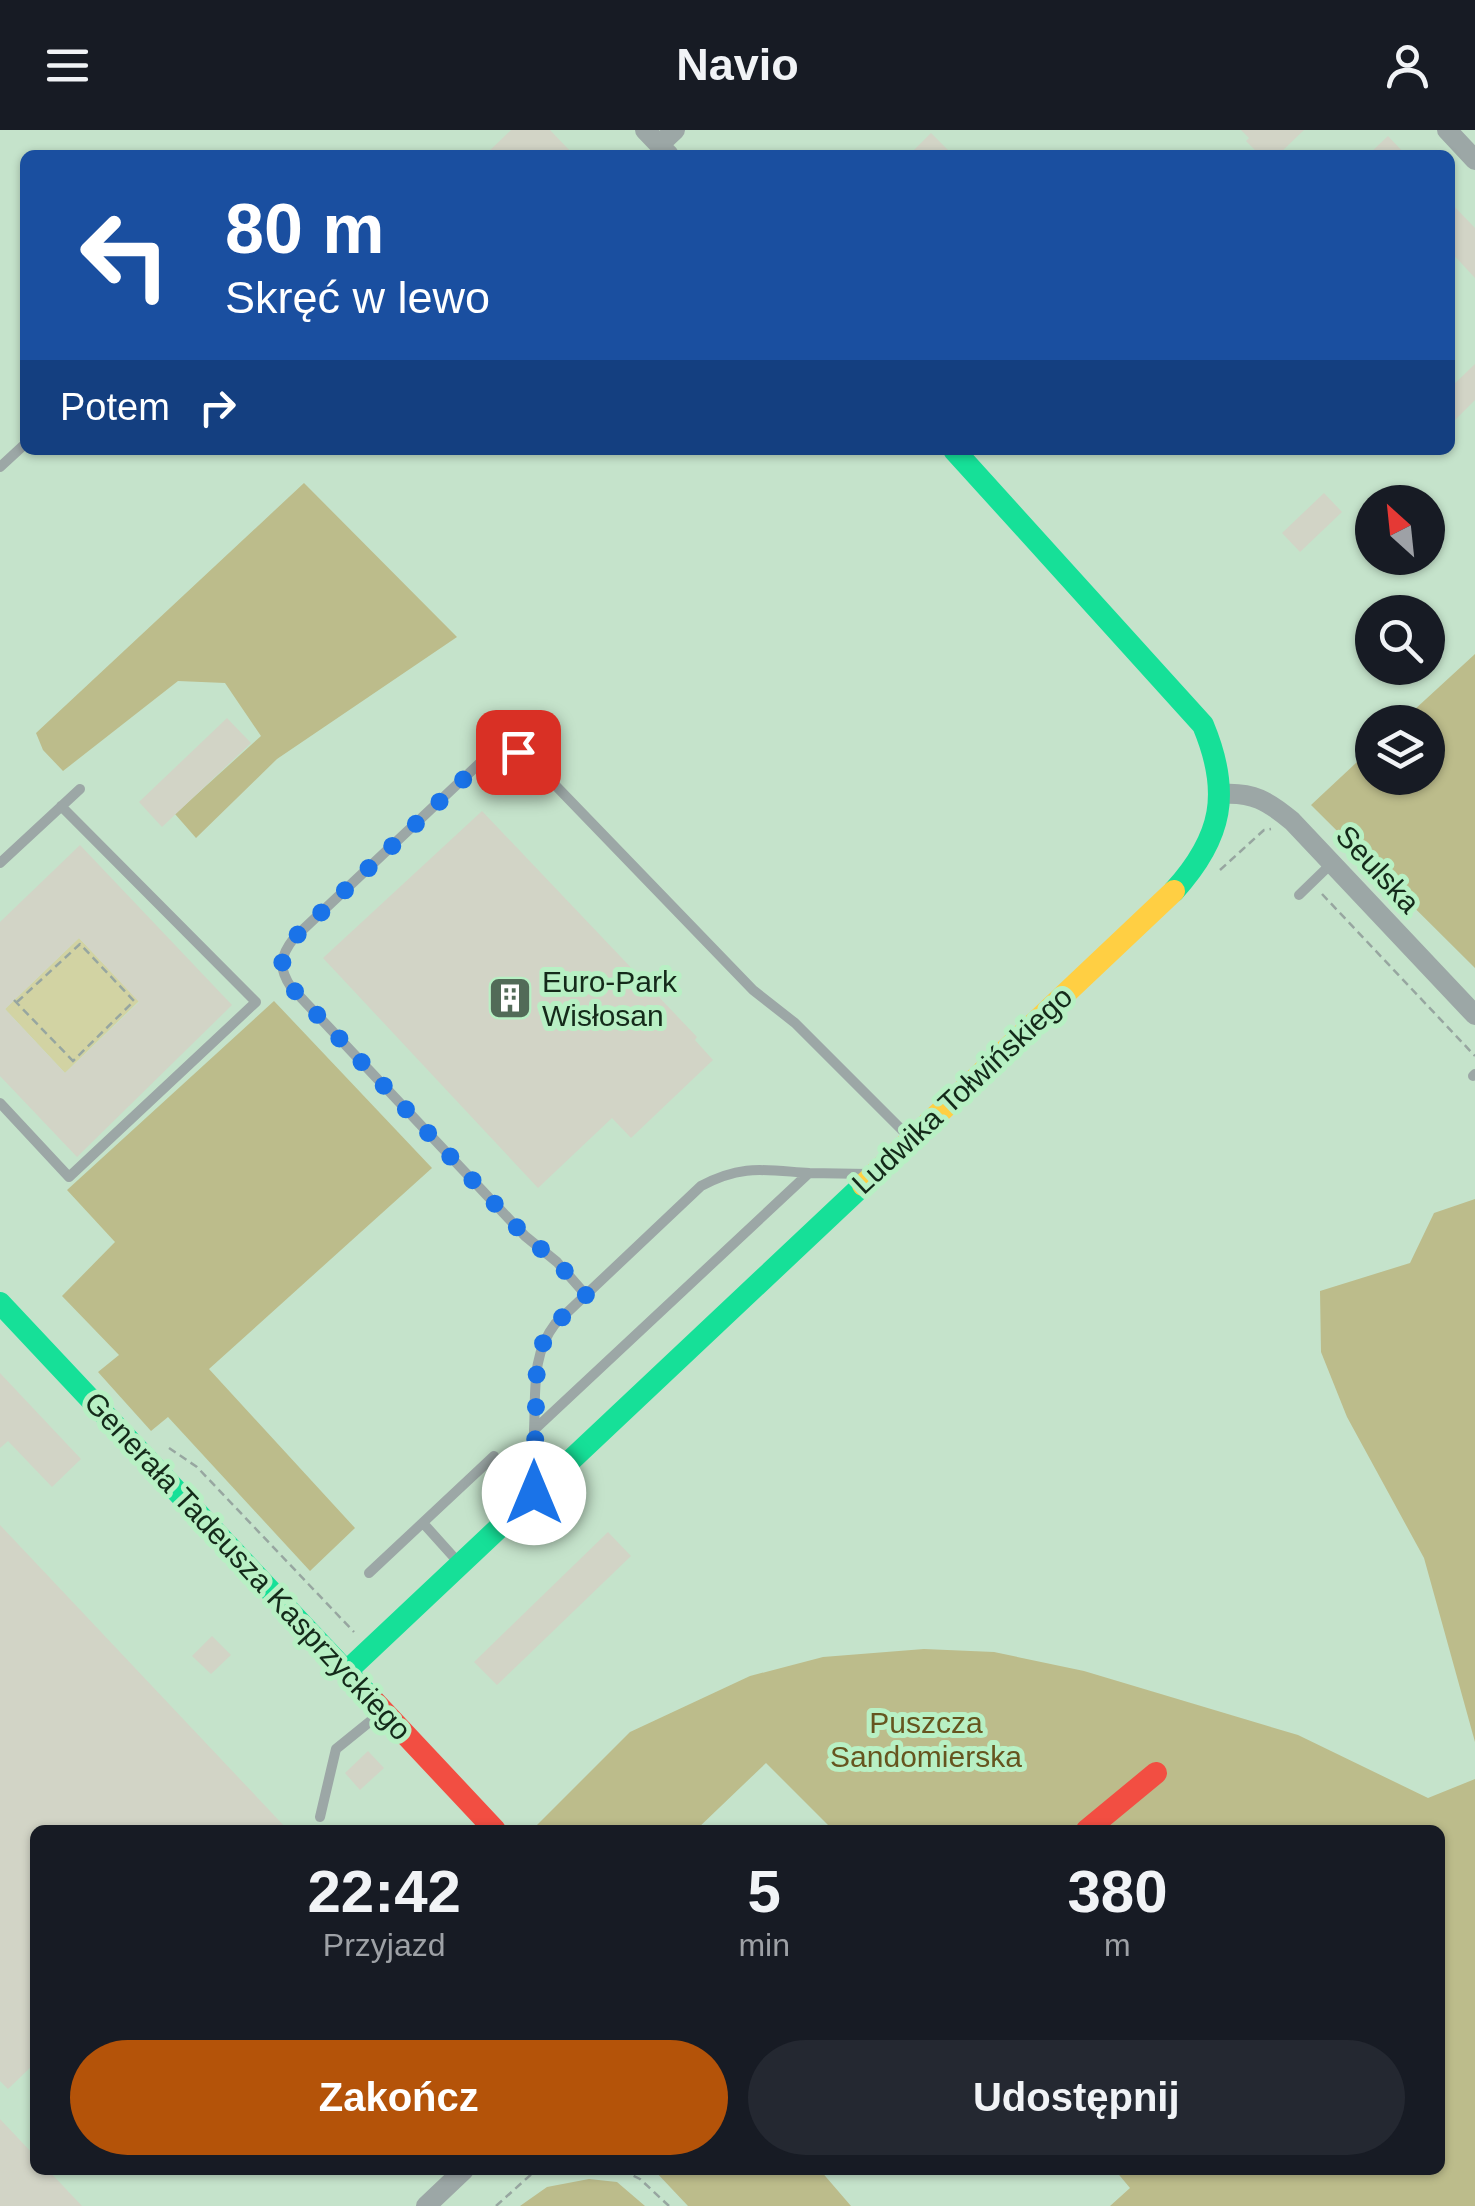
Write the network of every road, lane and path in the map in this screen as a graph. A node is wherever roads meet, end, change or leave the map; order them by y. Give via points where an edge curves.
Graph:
1 (675, 130) edge
2 (1447, 130) edge
3 (658, 143) edge
4 (1475, 160) edge
5 (20, 449) edge
6 (959, 455) edge
7 (0, 468) edge
8 (80, 789) dead end
9 (1222, 794) junction
10 (61, 806) junction
11 (1280, 834) dead end
12 (1200, 861) junction
13 (0, 863) edge
14 (1332, 864) junction
15 (1312, 883) junction
16 (1300, 895) dead end
17 (1475, 1015) edge
18 (1475, 1056) edge
19 (74, 1062) joint
20 (0, 1102) edge
21 (911, 1139) junction
22 (809, 1172) junction
23 (872, 1174) junction
24 (586, 1295) junction
25 (0, 1303) edge
26 (534, 1430) junction
27 (494, 1456) dead end
28 (534, 1493) junction
29 (422, 1523) junction
30 (460, 1564) junction
31 (369, 1573) dead end
32 (347, 1670) junction
33 (384, 1710) junction
34 (1156, 1773) dead end
35 (320, 1818) dead end
36 (491, 1825) edge
37 (1092, 1825) edge
38 (459, 2175) edge
39 (530, 2175) edge
40 (632, 2175) edge
41 (426, 2206) edge
42 (496, 2206) edge
43 (668, 2206) edge

1 - 3 street
2 - 4 street
5 - 7 lane
6 - 9 street, Ludwika Tołwińskiego via 1197,715 1217,759
8 - 10 lane
9 - 12 street, Ludwika Tołwińskiego
9 - 14 street, Seulska via 1270,802
10 - 13 lane
10 - 20 lane via 256,1002 69,1178
11 - 12 path via 1264,830 1222,870
12 - 21 street, Ludwika Tołwińskiego
14 - 15 lane
14 - 17 street, Seulska
15 - 16 lane
15 - 18 path
19 - 19 path via 16,1001 80,944 134,1001
21 - 23 street, Ludwika Tołwińskiego
21 - 24 lane via 753,990 528,758 507,750 494,754 294,938 280,964 291,987
22 - 23 lane
22 - 24 lane via 728,1172 701,1186
22 - 26 lane
23 - 28 street, Ludwika Tołwińskiego
24 - 26 lane via 542,1342
25 - 32 street, Generała Tadeusza Kasprzyckiego
26 - 28 lane
27 - 29 lane
28 - 30 street, Ludwika Tołwińskiego
29 - 30 lane
29 - 31 lane
30 - 32 street, Ludwika Tołwińskiego
32 - 33 street, Generała Tadeusza Kasprzyckiego
33 - 35 lane via 336,1749
33 - 36 street, Generała Tadeusza Kasprzyckiego
34 - 37 street
38 - 41 street
39 - 42 path
40 - 43 path

